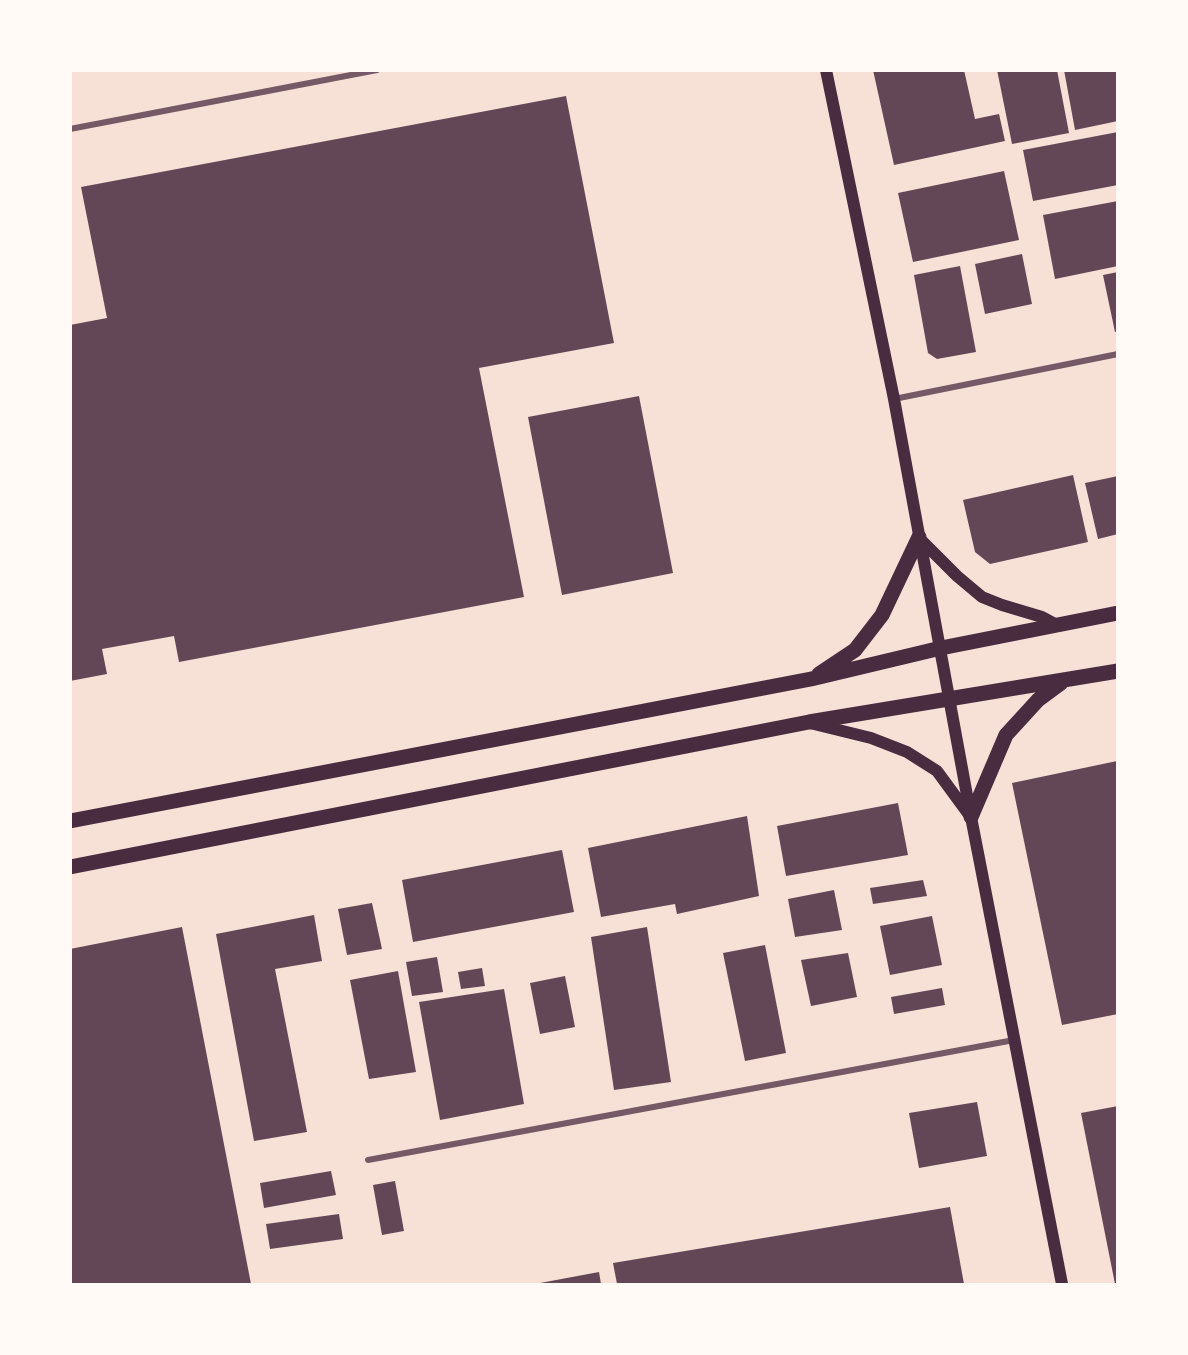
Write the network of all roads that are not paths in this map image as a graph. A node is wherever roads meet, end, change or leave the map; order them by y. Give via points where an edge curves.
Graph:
1 (377, 70) edge
2 (826, 70) edge
3 (70, 129) edge
4 (1118, 354) edge
5 (894, 399) junction
6 (919, 537) junction
7 (1118, 613) edge
8 (1055, 624) junction
9 (941, 648) junction
10 (1118, 671) edge
11 (810, 680) junction
12 (1063, 682) junction
13 (950, 699) junction
14 (809, 722) junction
15 (971, 817) junction
16 (70, 821) edge
17 (70, 867) edge
18 (1014, 1040) junction
19 (368, 1160) dead end
20 (1062, 1284) edge

1 - 3 street
2 - 5 main road
4 - 5 street
5 - 6 main road
6 - 8 main road via 982,597
6 - 9 main road
6 - 11 main road via 882,615 855,650
7 - 8 main road
8 - 9 main road
9 - 11 main road
9 - 13 main road
10 - 12 main road
11 - 16 main road
12 - 13 main road
12 - 15 main road via 1038,700 1006,735
13 - 14 main road
13 - 15 main road
14 - 15 main road via 907,752 936,771
14 - 17 main road
15 - 18 main road
18 - 19 street
18 - 20 main road

